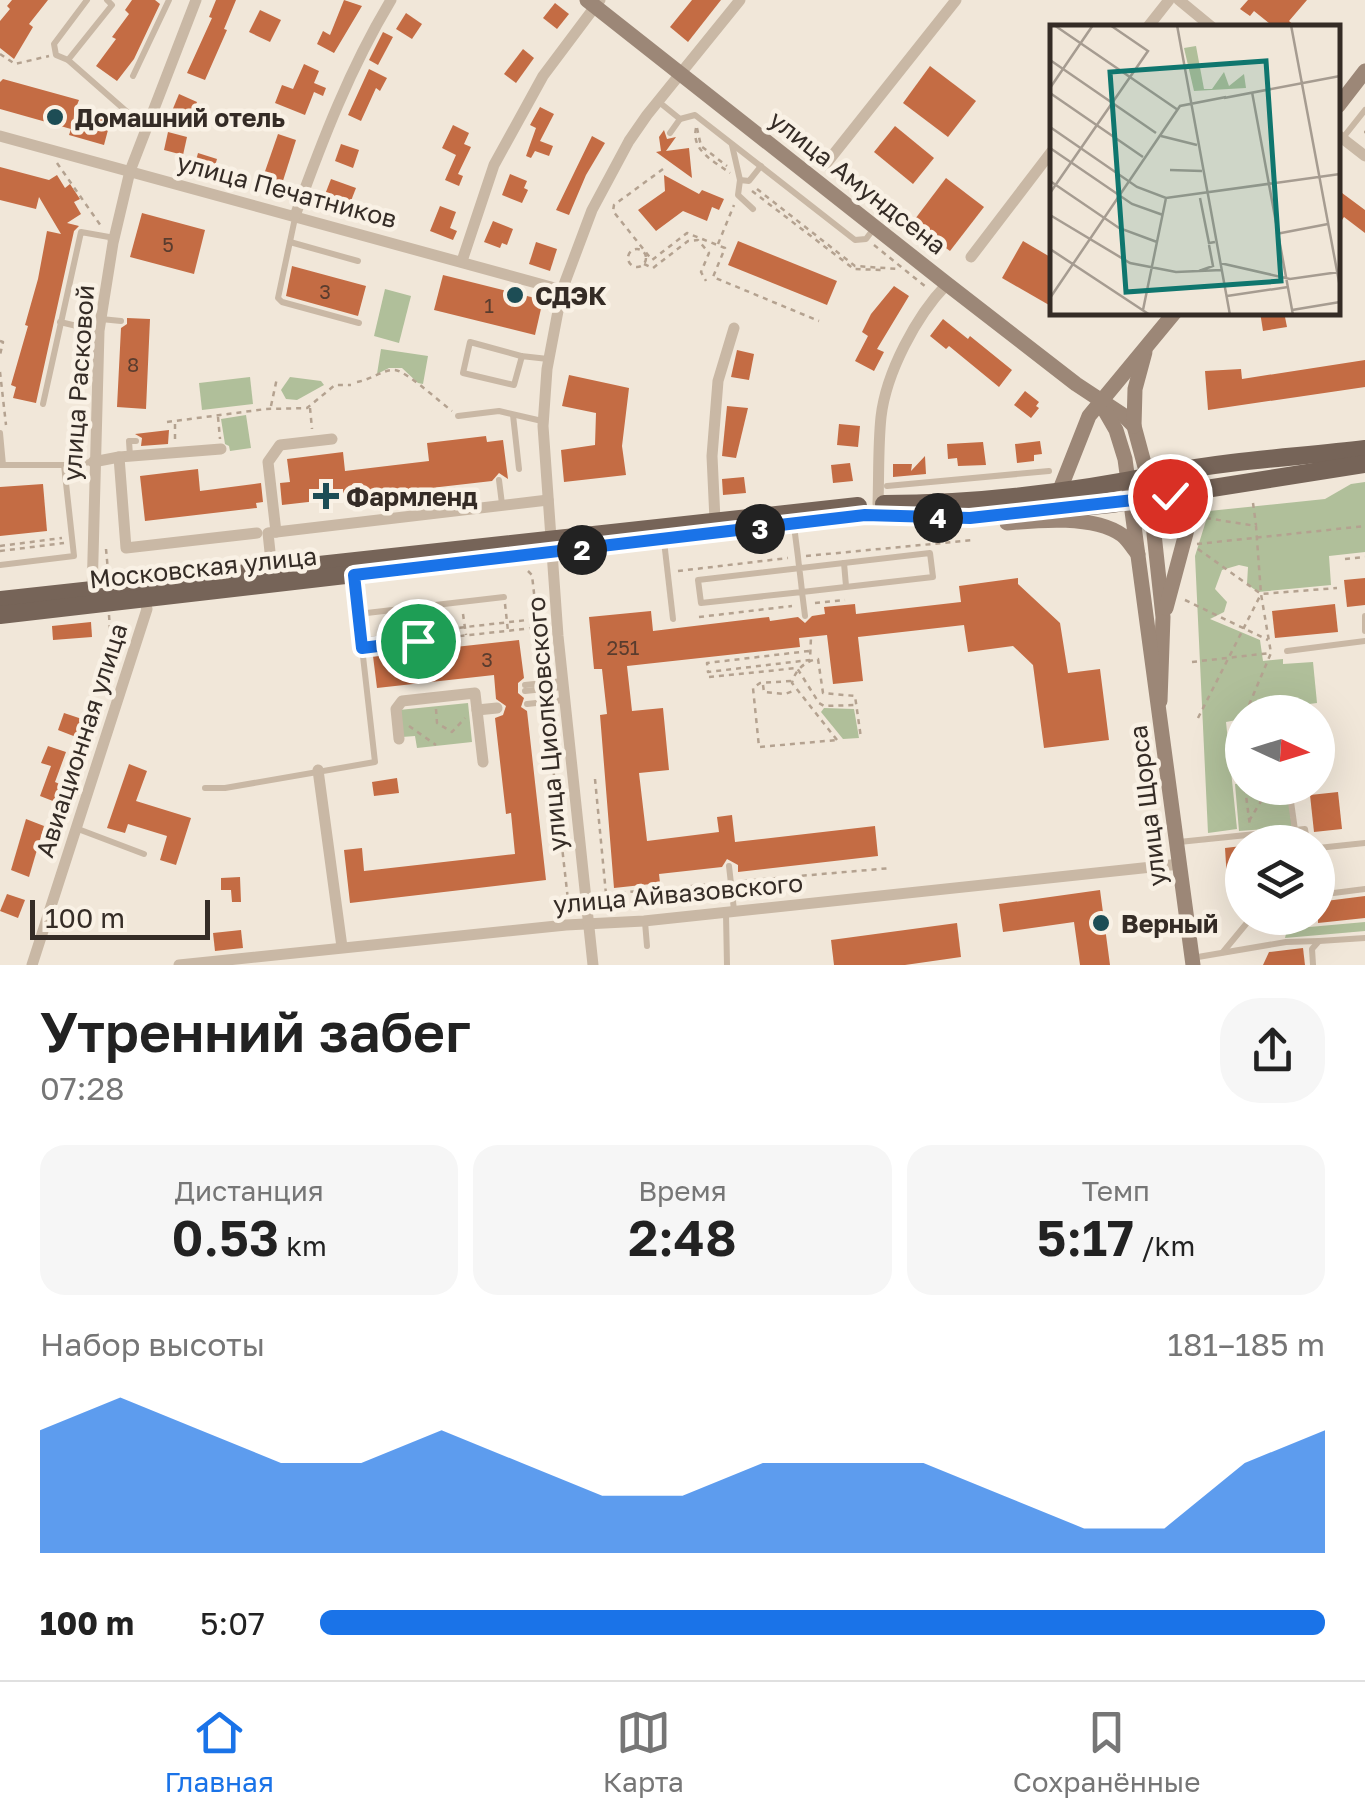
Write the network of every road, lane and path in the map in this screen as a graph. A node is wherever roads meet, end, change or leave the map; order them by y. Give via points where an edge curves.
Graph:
1 (87, 0) edge
2 (107, 0) edge
3 (168, 0) edge
4 (196, 0) edge
5 (391, 0) edge
6 (740, 0) edge
7 (956, 0) edge
8 (1168, 0) edge
9 (1179, 0) edge
10 (594, 2) edge
11 (1149, 25) edge
12 (1209, 25) edge
13 (0, 54) edge
14 (56, 55) junction
15 (68, 60) junction
16 (1365, 71) edge
17 (680, 74) junction
18 (133, 76) dead end
19 (659, 102) junction
20 (1340, 103) edge
21 (1365, 110) edge
22 (680, 119) junction
23 (148, 123) junction
24 (696, 127) dead end
25 (670, 133) dead end
26 (0, 136) edge
27 (1340, 137) edge
28 (732, 143) junction
29 (1050, 154) edge
30 (1365, 156) edge
31 (825, 164) dead end
32 (761, 166) junction
33 (663, 169) dead end
34 (130, 171) junction
35 (741, 179) junction
36 (738, 196) junction
37 (754, 209) dead end
38 (295, 216) junction
39 (875, 227) junction
40 (698, 239) junction
41 (113, 242) junction
42 (290, 242) junction
43 (718, 245) junction
44 (645, 252) junction
45 (971, 257) dead end
46 (358, 260) dead end
47 (462, 261) junction
48 (644, 264) junction
49 (899, 268) dead end
50 (706, 281) dead end
51 (947, 284) junction
52 (562, 290) junction
53 (1174, 315) edge
54 (819, 321) dead end
55 (60, 322) junction
56 (121, 322) dead end
57 (359, 323) dead end
58 (99, 325) junction
59 (734, 328) dead end
60 (0, 341) edge
61 (1145, 352) junction
62 (0, 354) edge
63 (522, 356) junction
64 (549, 359) junction
65 (0, 372) edge
66 (276, 378) dead end
67 (357, 382) dead end
68 (351, 385) dead end
69 (1099, 401) junction
70 (43, 404) dead end
71 (310, 406) junction
72 (270, 409) junction
73 (218, 415) junction
74 (513, 415) junction
75 (3, 416) edge
76 (458, 416) joint
77 (176, 420) junction
78 (543, 421) junction
79 (167, 422) dead end
80 (1134, 426) junction
81 (0, 432) edge
82 (136, 440) dead end
83 (332, 440) dead end
84 (314, 442) junction
85 (221, 449) joint
86 (1365, 449) edge
87 (174, 452) junction
88 (124, 457) junction
89 (93, 462) junction
90 (64, 464) junction
91 (1365, 464) edge
92 (2, 465) edge
93 (520, 469) dead end
94 (1049, 470) dead end
95 (1148, 478) junction
96 (499, 480) dead end
97 (1128, 482) junction
98 (887, 486) dead end
99 (1205, 491) junction
100 (1058, 492) junction
101 (1151, 499) junction
102 (548, 500) junction
103 (1131, 502) junction
104 (878, 504) junction
105 (1253, 504) dead end
106 (502, 506) junction
107 (1198, 516) dead end
108 (970, 518) junction
109 (716, 520) junction
110 (794, 525) junction
111 (1256, 526) junction
112 (1365, 526) edge
113 (276, 532) junction
114 (256, 533) dead end
115 (74, 537) junction
116 (1258, 539) junction
117 (664, 540) junction
118 (974, 540) dead end
119 (0, 546) edge
120 (553, 546) junction
121 (1138, 554) junction
122 (798, 557) junction
123 (1365, 557) edge
124 (1345, 559) dead end
125 (844, 564) junction
126 (0, 565) edge
127 (799, 568) junction
128 (527, 570) dead end
129 (272, 571) junction
130 (676, 572) dead end
131 (354, 575) junction
132 (846, 586) junction
133 (1337, 588) dead end
134 (142, 592) junction
135 (802, 592) junction
136 (1261, 594) junction
137 (504, 597) joint
138 (0, 600) edge
139 (845, 600) dead end
140 (1185, 600) dead end
141 (462, 602) junction
142 (98, 603) junction
143 (804, 604) junction
144 (415, 608) junction
145 (0, 614) edge
146 (358, 614) junction
147 (699, 616) dead end
148 (805, 616) dead end
149 (1365, 616) edge
150 (1163, 617) junction
151 (537, 619) junction
152 (673, 619) dead end
153 (507, 622) junction
154 (1243, 626) junction
155 (465, 627) junction
156 (533, 628) dead end
157 (508, 631) junction
158 (1365, 631) edge
159 (418, 632) junction
160 (466, 636) junction
161 (811, 637) dead end
162 (1268, 640) junction
163 (130, 641) dead end
164 (418, 641) junction
165 (1365, 641) edge
166 (362, 643) junction
167 (809, 651) junction
168 (1287, 651) dead end
169 (798, 652) junction
170 (1271, 653) junction
171 (784, 654) junction
172 (760, 657) junction
173 (1229, 658) junction
174 (739, 659) junction
175 (810, 660) junction
176 (720, 661) junction
177 (798, 662) junction
178 (1192, 662) dead end
179 (785, 663) junction
180 (761, 666) junction
181 (740, 668) junction
182 (799, 669) junction
183 (721, 670) junction
184 (709, 678) dead end
185 (792, 680) junction
186 (544, 683) junction
187 (763, 683) junction
188 (563, 690) junction
189 (795, 690) junction
190 (1253, 695) edge
191 (435, 698) junction
192 (1160, 701) junction
193 (546, 702) junction
194 (527, 704) dead end
195 (856, 705) junction
196 (498, 708) dead end
197 (477, 710) junction
198 (1198, 718) dead end
199 (455, 730) dead end
200 (398, 733) joint
201 (860, 738) dead end
202 (436, 745) dead end
203 (483, 762) dead end
204 (318, 770) junction
205 (595, 779) dead end
206 (205, 788) dead end
207 (1248, 805) edge
208 (1259, 805) edge
209 (1250, 820) junction
210 (1250, 825) edge
211 (76, 828) junction
212 (1225, 837) edge
213 (1177, 842) junction
214 (1365, 843) edge
215 (1335, 846) edge
216 (144, 854) dead end
217 (1180, 864) junction
218 (729, 866) dead end
219 (891, 868) dead end
220 (731, 882) junction
221 (1365, 889) edge
222 (1335, 893) edge
223 (568, 900) dead end
224 (730, 912) junction
225 (644, 921) junction
226 (590, 924) junction
227 (1237, 935) edge
228 (1365, 938) edge
229 (1319, 941) junction
230 (648, 946) dead end
231 (342, 948) junction
232 (1222, 953) junction
233 (294, 958) edge
234 (1192, 961) edge
235 (241, 962) edge
236 (202, 964) edge
237 (32, 965) edge
238 (179, 965) edge
239 (594, 965) edge
240 (727, 965) edge
241 (1313, 965) edge

1 - 14 lane via 54,44
2 - 15 lane via 112,5
3 - 18 lane
4 - 23 street, улица Расковой
5 - 38 street via 326,128
6 - 17 street, улица Циолковского
7 - 31 street
8 - 11 street
9 - 12 street
10 - 17 main road, улица Амундсена
10 - 47 street via 542,76 494,164
13 - 14 path via 15,64
14 - 15 lane
15 - 23 lane
16 - 20 main road
17 - 19 street, улица Циолковского
17 - 39 main road, улица Амундсена
19 - 22 lane
19 - 52 street, улица Циолковского via 592,210
21 - 27 lane
22 - 25 lane
22 - 28 lane via 695,115
23 - 34 street, улица Расковой
24 - 35 path via 698,149
26 - 34 street, улица Печатников
27 - 30 street
28 - 32 lane
28 - 35 lane
29 - 45 street
32 - 35 lane
32 - 39 lane via 855,240
33 - 44 path via 612,211
34 - 38 street, улица Печатников
34 - 41 street, улица Расковой
35 - 36 lane
35 - 49 path via 854,269
36 - 37 lane
36 - 43 path
38 - 42 lane
38 - 47 street, улица Печатников
39 - 51 main road, улица Амундсена
40 - 43 path
40 - 44 path via 688,234 652,260
40 - 48 path via 653,268
40 - 50 path via 708,253 701,272
41 - 55 lane via 82,232
41 - 58 street, улица Расковой
42 - 46 lane
42 - 57 lane via 278,298
43 - 54 path via 725,248 713,277
44 - 48 path
44 - 48 path via 633,250 628,260 636,268
47 - 52 street, улица Печатников
51 - 69 main road, улица Амундсена
51 - 104 street via 902,350 881,414
52 - 64 street, улица Циолковского
53 - 61 main road
55 - 58 lane
55 - 70 lane
56 - 58 lane
58 - 89 street, улица Расковой
59 - 109 street via 718,381
60 - 62 path
61 - 69 main road
61 - 80 main road
63 - 63 lane via 470,342 462,372 514,386
63 - 64 lane
64 - 78 street, улица Циолковского
65 - 75 path
66 - 72 path
67 - 76 path via 401,370
68 - 71 path via 335,385
69 - 80 main road
69 - 97 main road, улица Щорса via 1121,444
69 - 100 main road
71 - 72 path
71 - 84 path
72 - 73 path
73 - 77 path
73 - 85 path
74 - 76 lane
74 - 78 lane
74 - 93 lane
75 - 81 path via 7,429
77 - 79 path
77 - 87 path
78 - 102 street, улица Циолковского
80 - 95 main road, улица Щорса
81 - 92 lane
82 - 88 lane via 129,441
83 - 84 street
84 - 113 street via 280,446 268,462
85 - 87 street
86 - 95 main road, Московская улица
87 - 88 street
88 - 89 street
88 - 114 street via 126,548
89 - 90 lane
89 - 142 street, улица Расковой
90 - 92 lane
90 - 115 lane
91 - 99 main road, Московская улица
94 - 98 lane
95 - 97 main road, Московская улица
95 - 101 main road, улица Щорса
96 - 106 lane
97 - 100 main road, Московская улица
97 - 103 main road, улица Щорса
99 - 101 main road, Московская улица
99 - 150 main road via 1193,507
100 - 104 main road, Московская улица
101 - 103 main road, Московская улица
101 - 150 main road, улица Щорса
102 - 106 street
102 - 120 street, улица Циолковского
103 - 108 main road, Московская улица
103 - 121 main road, улица Щорса
104 - 109 main road, Московская улица
105 - 111 path
106 - 113 street
107 - 111 path
108 - 110 main road, Московская улица via 865,515
108 - 121 main road via 989,524 1062,518 1122,535
109 - 120 main road, Московская улица
110 - 117 main road, Московская улица
110 - 122 lane
111 - 116 path
112 - 116 path
113 - 129 street via 268,534
115 - 119 path
115 - 126 lane via 74,556
116 - 136 path
116 - 136 path via 1191,544
117 - 120 main road, Московская улица
117 - 152 lane
118 - 122 path
120 - 129 main road, Московская улица
120 - 131 main road, Московская улица
120 - 188 street, улица Циолковского
121 - 192 main road, улица Щорса
122 - 127 lane
122 - 130 path
123 - 124 path
125 - 127 lane
125 - 132 lane
125 - 132 lane via 930,554 933,576
127 - 135 lane
127 - 135 lane via 698,580 699,592 701,604
128 - 151 path
129 - 134 main road, Московская улица
131 - 134 main road, Московская улица
131 - 146 lane
132 - 135 lane
133 - 136 path
134 - 142 main road, Московская улица
134 - 211 street, Авиационная улица via 147,609
135 - 143 lane
136 - 154 path
136 - 162 path
137 - 141 lane
137 - 153 path
138 - 142 main road, Московская улица
139 - 143 path
140 - 154 path
141 - 144 lane
141 - 155 path
142 - 145 main road, Московская улица
142 - 163 path via 110,630
143 - 147 path
143 - 148 lane
144 - 146 lane
144 - 159 path
146 - 166 lane
149 - 158 lane
150 - 192 main road, улица Щорса
151 - 153 path
151 - 186 path
153 - 155 path
153 - 157 path
154 - 162 path
154 - 173 path
155 - 159 path
155 - 160 path
156 - 157 path
157 - 160 path
159 - 164 path
159 - 166 path
160 - 164 path
161 - 167 path
162 - 170 path
164 - 166 path
165 - 168 lane
166 - 204 lane via 375,762
167 - 169 path
167 - 175 path
169 - 171 path
169 - 177 path
170 - 173 path
170 - 190 path
171 - 172 path
171 - 179 path
172 - 174 path
172 - 180 path
173 - 178 path
173 - 198 path
174 - 176 path
174 - 181 path
175 - 177 path
175 - 182 path
175 - 195 path via 818,659 823,692 855,696
176 - 183 path
176 - 183 path via 707,663 708,672
177 - 179 path
179 - 180 path
180 - 181 path
181 - 183 path
182 - 184 path
182 - 185 path
182 - 195 path via 819,703
185 - 187 path
185 - 189 path
186 - 188 lane
186 - 188 lane via 525,688
187 - 189 path via 764,692
187 - 189 path via 753,688 759,747 837,740
188 - 193 lane
188 - 226 street, улица Циолковского
191 - 197 street via 475,693
191 - 199 path via 437,723
191 - 200 street via 402,701
192 - 213 main road, улица Щорса
193 - 194 lane
193 - 223 path
195 - 201 path
196 - 197 street
197 - 203 street
200 - 202 path via 410,726
204 - 206 lane
204 - 231 street
205 - 220 path via 606,894
207 - 209 path
208 - 209 path
209 - 210 path
211 - 216 lane
211 - 237 street, Авиационная улица
212 - 213 lane
213 - 217 main road, улица Щорса
214 - 215 lane
217 - 224 street, улица Айвазовского
217 - 234 main road, улица Щорса
218 - 220 lane
219 - 220 path
220 - 224 lane
221 - 222 lane
224 - 225 street, улица Айвазовского
224 - 240 lane
225 - 226 street, улица Айвазовского
225 - 230 lane
226 - 231 street, улица Айвазовского
226 - 239 street, улица Циолковского
227 - 232 lane
228 - 229 lane
229 - 232 lane
229 - 241 lane
231 - 233 street, улица Айвазовского
232 - 234 lane
233 - 235 street, улица Айвазовского
235 - 236 street, улица Айвазовского
236 - 238 street, улица Айвазовского

